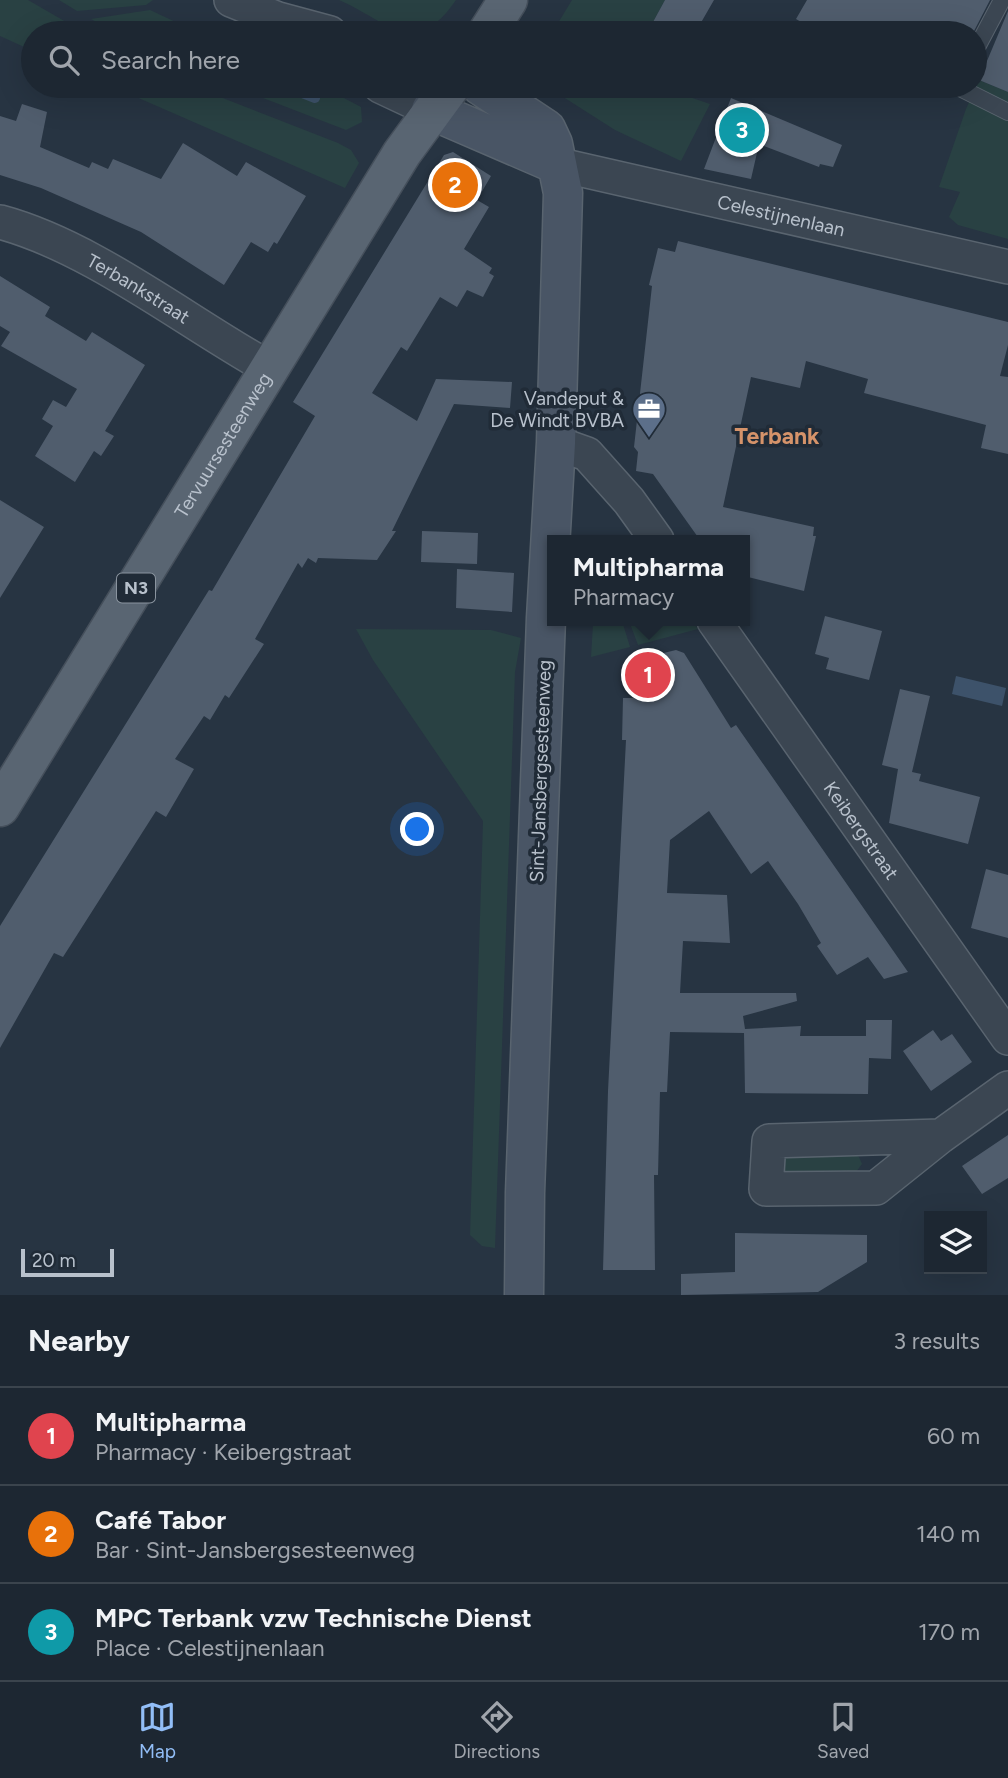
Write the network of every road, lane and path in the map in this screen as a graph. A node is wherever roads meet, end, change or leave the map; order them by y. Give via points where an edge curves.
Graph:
1 (231, 0) edge
2 (508, 0) edge
3 (1002, 0) edge
4 (278, 21) edge
5 (495, 21) edge
6 (987, 28) edge
7 (441, 98) edge
8 (499, 98) edge
9 (980, 98) edge
10 (1008, 112) edge
11 (556, 164) junction
12 (0, 222) edge
13 (1008, 267) edge
14 (271, 369) junction
15 (556, 443) junction
16 (552, 535) edge
17 (653, 535) edge
18 (549, 626) edge
19 (719, 626) edge
20 (0, 807) edge
21 (1008, 1038) edge
22 (1008, 1088) edge
23 (940, 1136) dead end
24 (524, 1295) edge

1 - 4 street
2 - 5 main road
3 - 6 lane
7 - 11 main road
7 - 14 main road, Tervuursesteenweg / N3
8 - 11 main road, Sint-Jansbergsesteenweg via 546,129
9 - 10 lane
11 - 13 street, Celestijnenlaan
11 - 15 main road, Sint-Jansbergsesteenweg via 563,192
12 - 14 street, Terbankstraat via 99,266
14 - 20 main road, Tervuursesteenweg / N3
15 - 16 main road, Sint-Jansbergsesteenweg
15 - 17 street via 587,454
18 - 24 main road, Sint-Jansbergsesteenweg
19 - 21 street, Keibergstraat
22 - 23 street

